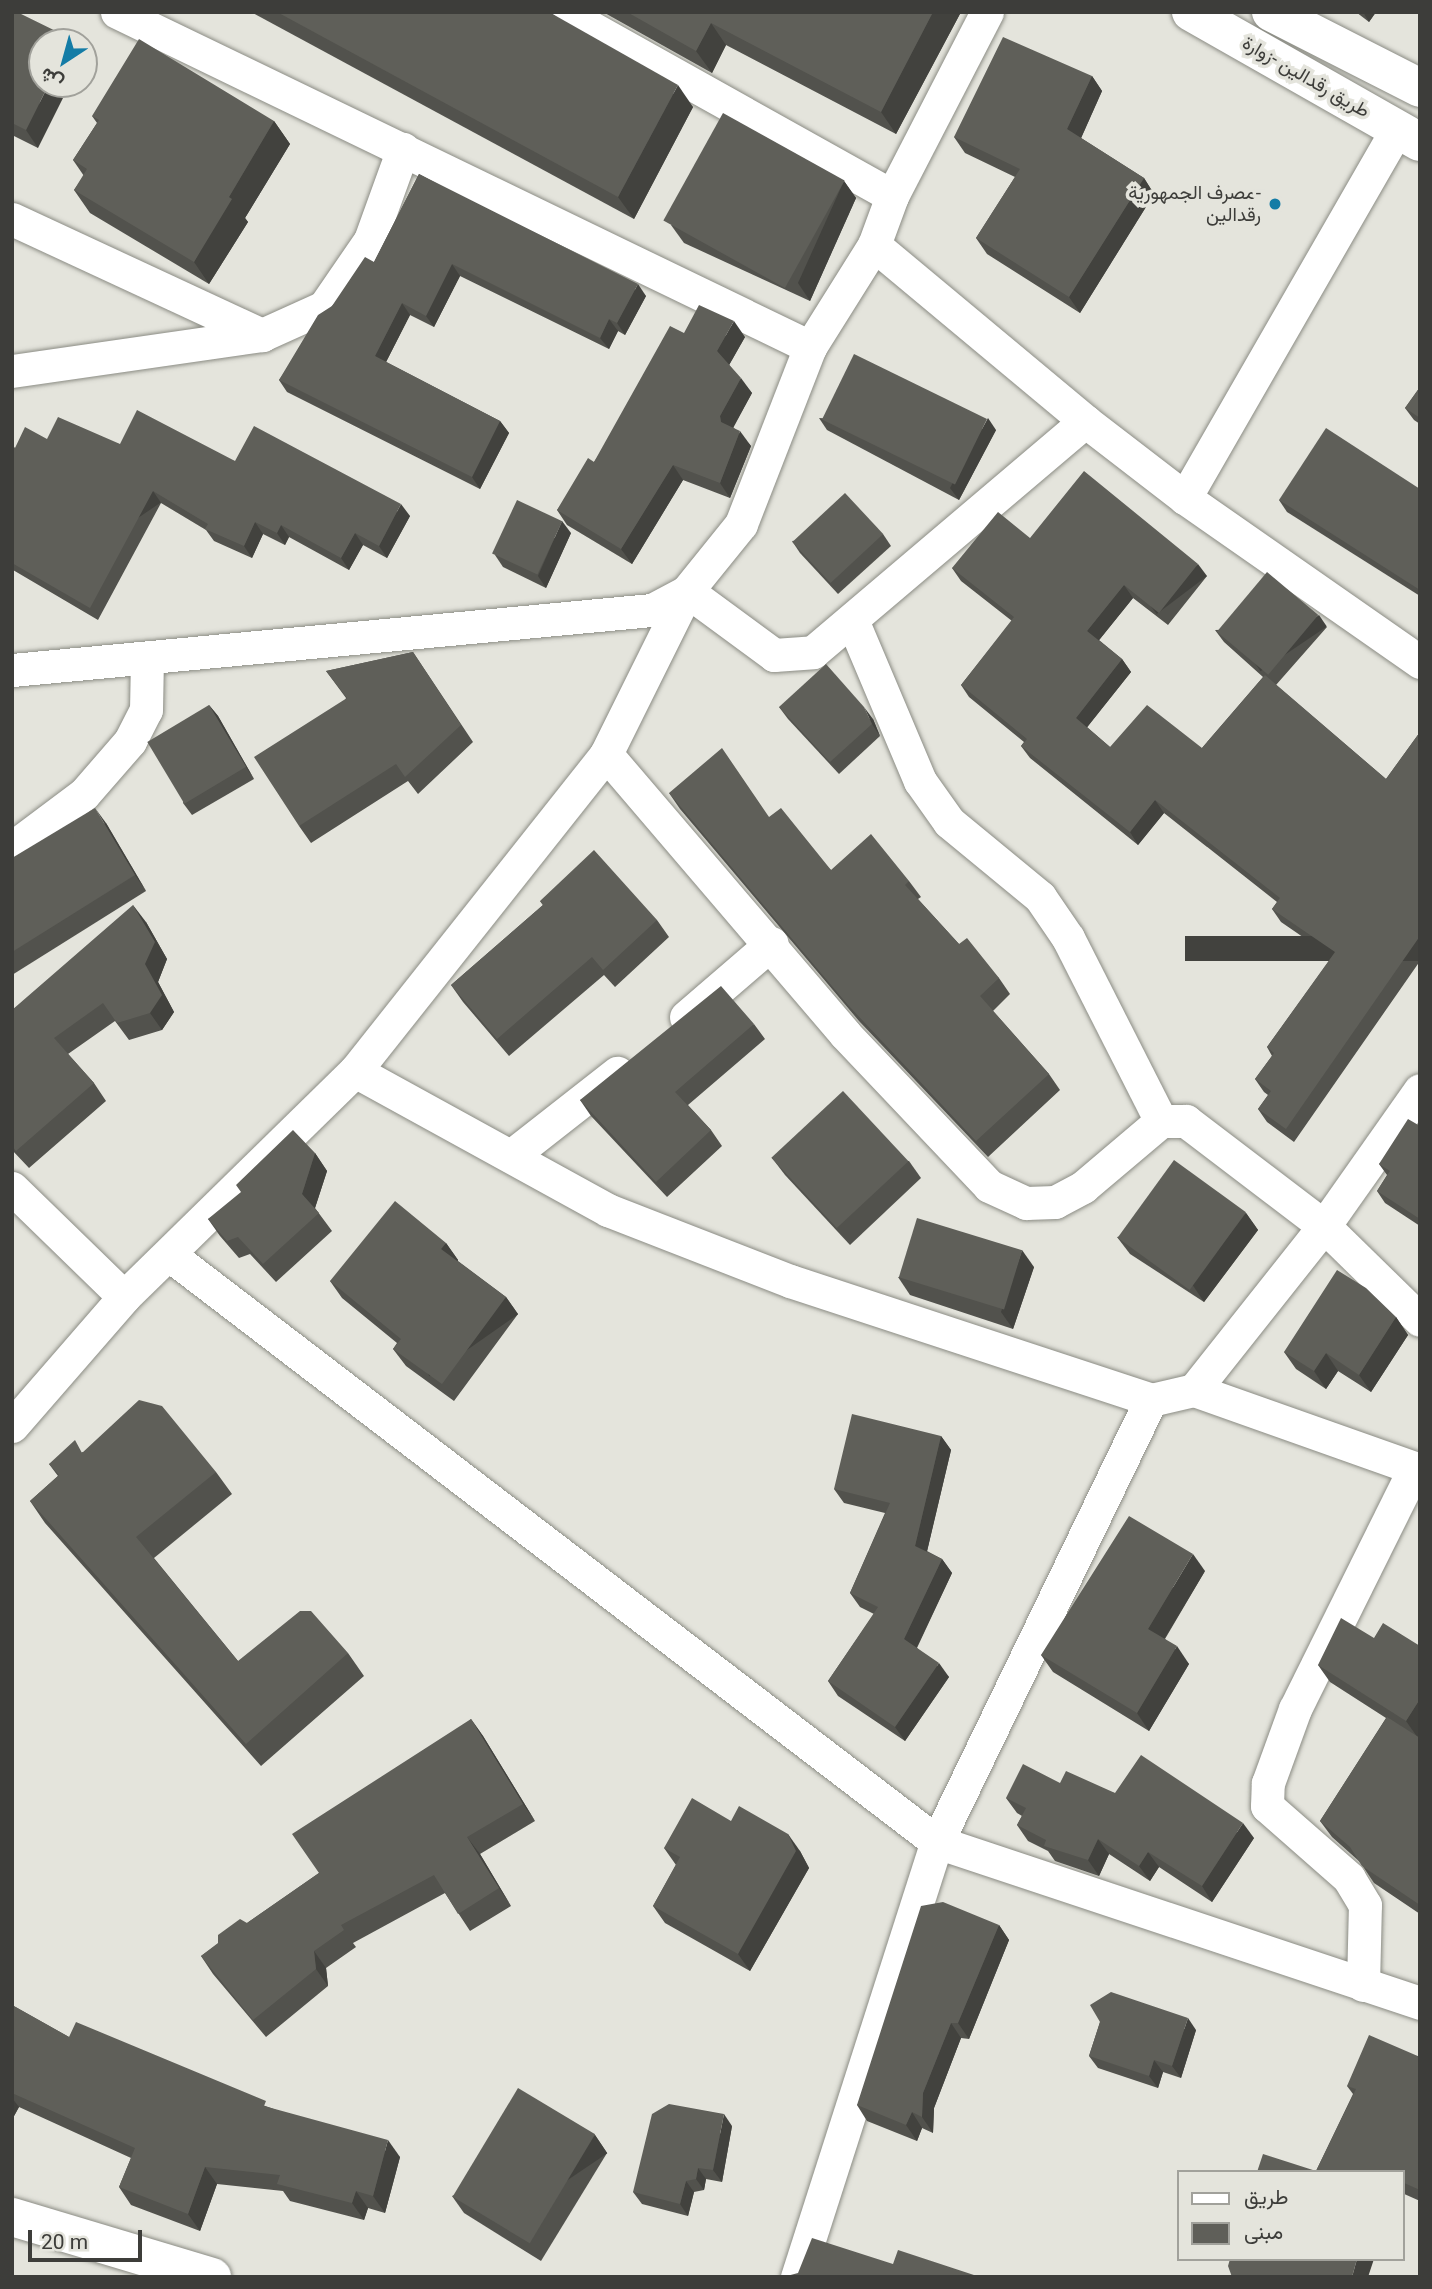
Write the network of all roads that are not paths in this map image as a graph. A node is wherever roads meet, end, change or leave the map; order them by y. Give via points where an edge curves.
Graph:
1 (117, 12) edge
2 (563, 12) edge
3 (987, 12) edge
4 (1191, 12) edge
5 (1271, 12) edge
6 (1420, 88) edge
7 (1408, 136) edge
8 (403, 149) junction
9 (892, 196) junction
10 (12, 219) edge
11 (874, 245) junction
12 (262, 335) junction
13 (810, 347) junction
14 (12, 371) edge
15 (1085, 421) junction
16 (1185, 498) junction
17 (687, 592) junction
18 (852, 620) junction
19 (147, 659) junction
20 (1420, 662) edge
21 (12, 670) edge
22 (606, 754) junction
23 (12, 848) edge
24 (772, 943) junction
25 (355, 1071) junction
26 (1420, 1090) edge
27 (1161, 1121) junction
28 (511, 1156) junction
29 (12, 1188) edge
30 (1324, 1226) junction
31 (171, 1256) junction
32 (124, 1297) junction
33 (1420, 1320) edge
34 (1194, 1390) junction
35 (1151, 1400) junction
36 (12, 1426) edge
37 (1417, 1470) edge
38 (937, 1842) junction
39 (1363, 1985) junction
40 (1420, 2003) edge
41 (12, 2217) edge
42 (212, 2277) edge
43 (797, 2277) edge

1 - 8 street
2 - 9 street
3 - 9 street
4 - 7 main road, طريق رقدالين -زوارة
5 - 6 main road, طريق رقدالين -زوارة
7 - 16 street
8 - 12 street via 370,240 345,280 324,307
8 - 13 street
9 - 11 street
10 - 12 street
11 - 13 street
11 - 15 street
12 - 14 street
13 - 17 street via 741,524
15 - 16 street
15 - 18 street
16 - 20 street
17 - 18 street via 774,656 813,652
17 - 19 street via 652,610
17 - 22 street
18 - 27 street via 920,781 949,822 1040,897 1068,938
19 - 21 street
19 - 23 street via 146,710 130,741 84,794
22 - 24 street
22 - 25 street
24 - 27 street via 845,1034 989,1186 1026,1203 1055,1202 1083,1187
24 - 28 street via 653,1045
25 - 28 street
25 - 31 street
26 - 30 street
27 - 30 street via 1186,1121
28 - 35 street via 608,1210 790,1281
29 - 32 street
30 - 33 street
30 - 34 street
31 - 32 street
31 - 38 street
32 - 36 street
34 - 35 street
34 - 37 street
35 - 38 street
37 - 39 street via 1295,1709 1268,1783 1267,1807 1349,1878 1365,1905
38 - 39 street
38 - 43 street
39 - 40 street
41 - 42 main road

